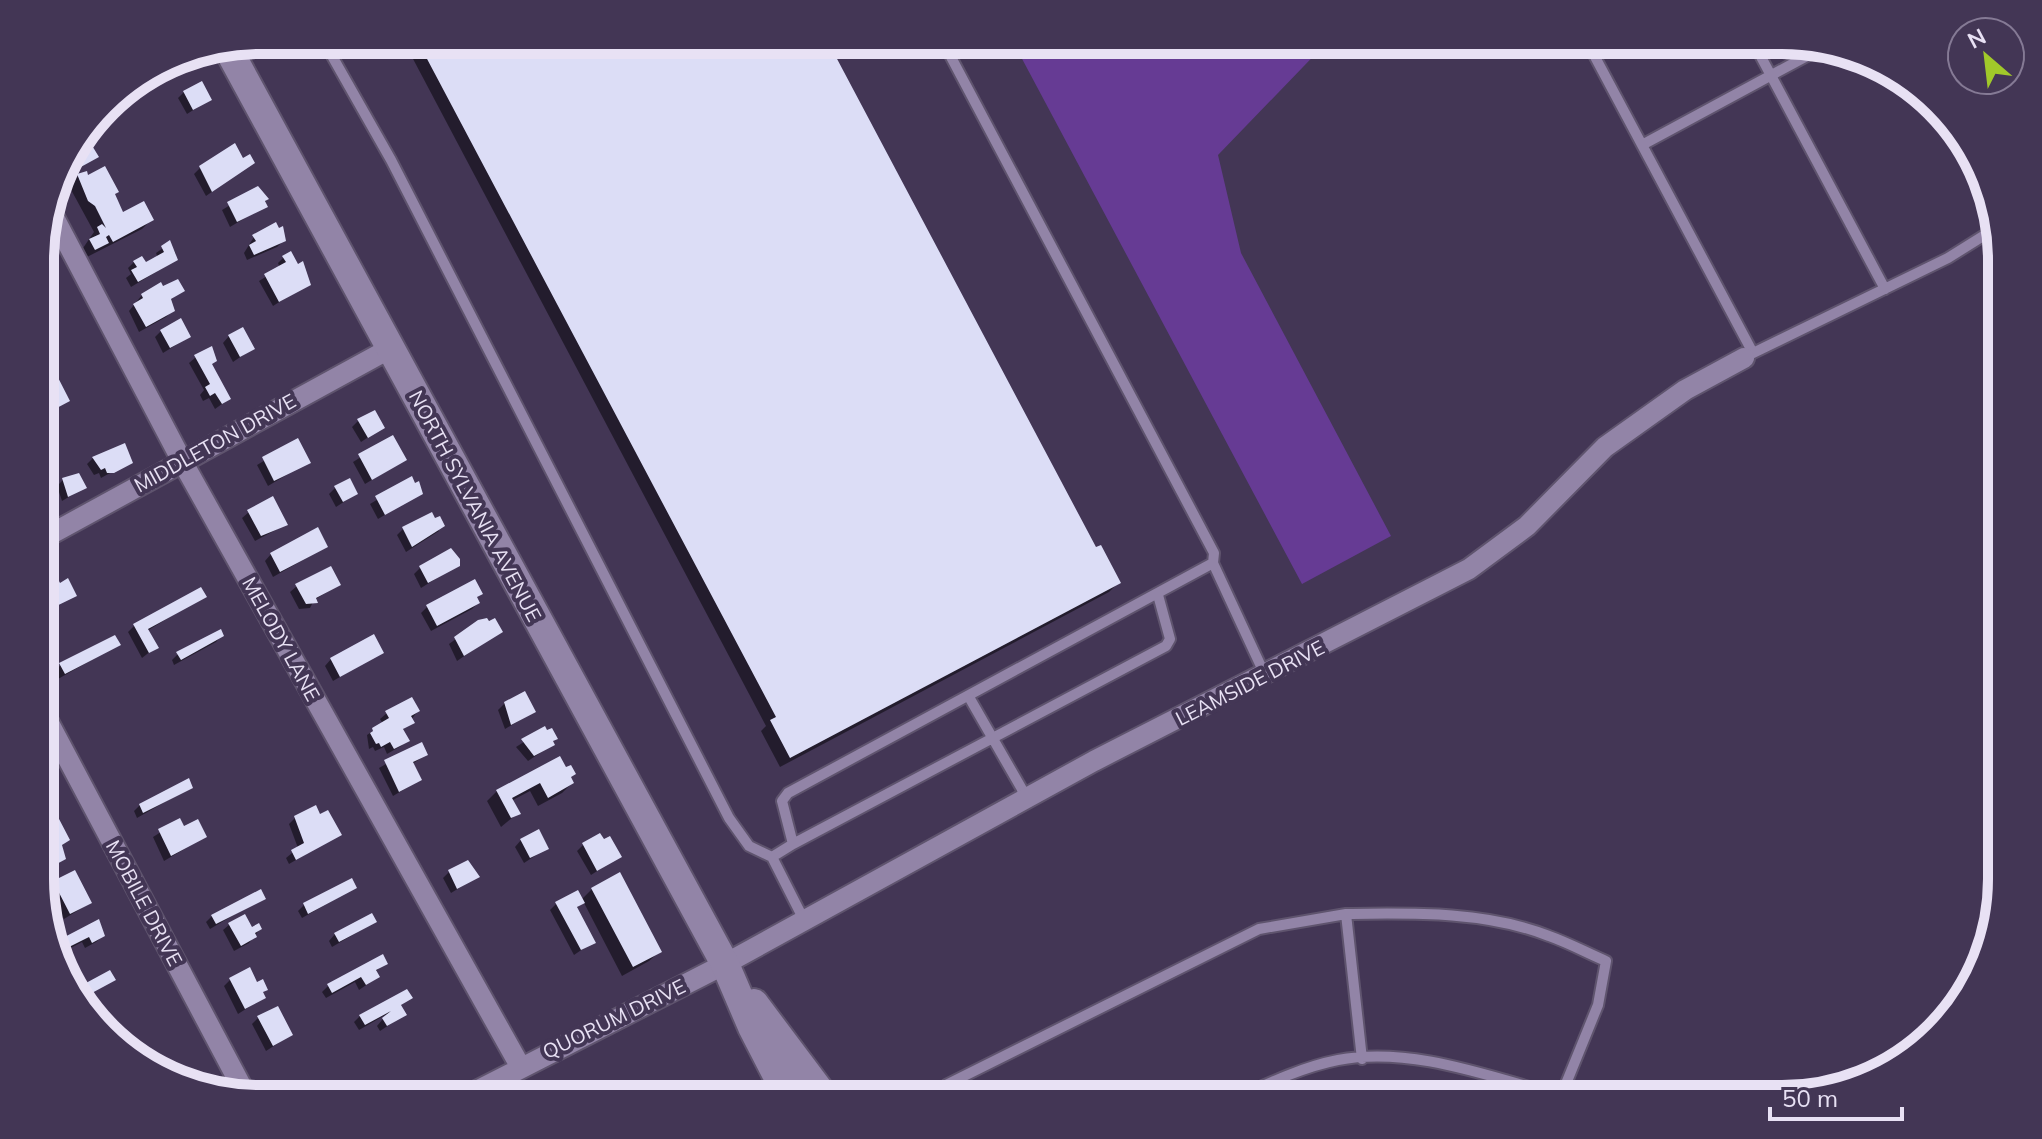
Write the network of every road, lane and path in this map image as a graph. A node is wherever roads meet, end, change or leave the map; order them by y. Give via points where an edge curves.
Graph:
1 (331, 54) edge
2 (949, 54) edge
3 (1593, 54) edge
4 (1760, 54) edge
5 (232, 56) edge
6 (1807, 56) edge
7 (1771, 75) junction
8 (1642, 145) junction
9 (57, 224) edge
10 (1986, 234) edge
11 (1885, 289) junction
12 (389, 349) junction
13 (1748, 356) junction
14 (182, 461) junction
15 (54, 532) edge
16 (1213, 563) junction
17 (1158, 595) junction
18 (1265, 675) junction
19 (969, 697) junction
20 (54, 733) edge
21 (993, 739) junction
22 (1027, 798) junction
23 (793, 844) junction
24 (772, 857) junction
25 (1346, 914) junction
26 (804, 920) junction
27 (725, 964) junction
28 (1362, 1059) junction
29 (520, 1066) junction
30 (240, 1084) edge
31 (486, 1085) edge
32 (782, 1085) edge
33 (816, 1085) edge
34 (946, 1085) edge
35 (1267, 1085) edge
36 (1516, 1085) edge
37 (1565, 1085) edge

1 - 24 lane via 391,160 729,818 749,846
2 - 16 lane via 1214,553
3 - 8 lane
4 - 7 lane
5 - 12 street, NORTH SYLVANIA AVENUE
6 - 7 lane
7 - 8 lane
7 - 11 lane
8 - 13 lane
9 - 14 street, MELODY LANE
10 - 11 lane
11 - 13 lane
12 - 14 street, MIDDLETON DRIVE
12 - 27 street, NORTH SYLVANIA AVENUE
13 - 18 street, LEAMSIDE DRIVE via 1685,390 1605,447 1527,526 1469,569
14 - 15 street, MIDDLETON DRIVE
14 - 29 street, MELODY LANE
16 - 17 lane
16 - 18 lane
17 - 19 lane
17 - 21 lane via 1169,629 1166,646
18 - 22 street, LEAMSIDE DRIVE
19 - 21 lane
19 - 23 lane via 788,793 782,801
20 - 30 street, MOBILE DRIVE
21 - 22 lane
21 - 23 lane
22 - 26 street, LEAMSIDE DRIVE
23 - 24 lane
24 - 26 lane
25 - 28 lane
25 - 34 lane via 1259,929
25 - 37 lane via 1413,913 1496,922 1547,935 1606,961 1598,1005
26 - 27 street, LEAMSIDE DRIVE
27 - 29 street, QUORUM DRIVE
27 - 32 street, NORTH SYLVANIA AVENUE
27 - 33 street, NORTH SYLVANIA AVENUE
28 - 35 lane via 1338,1060
28 - 36 lane via 1401,1057
29 - 31 street, QUORUM DRIVE

